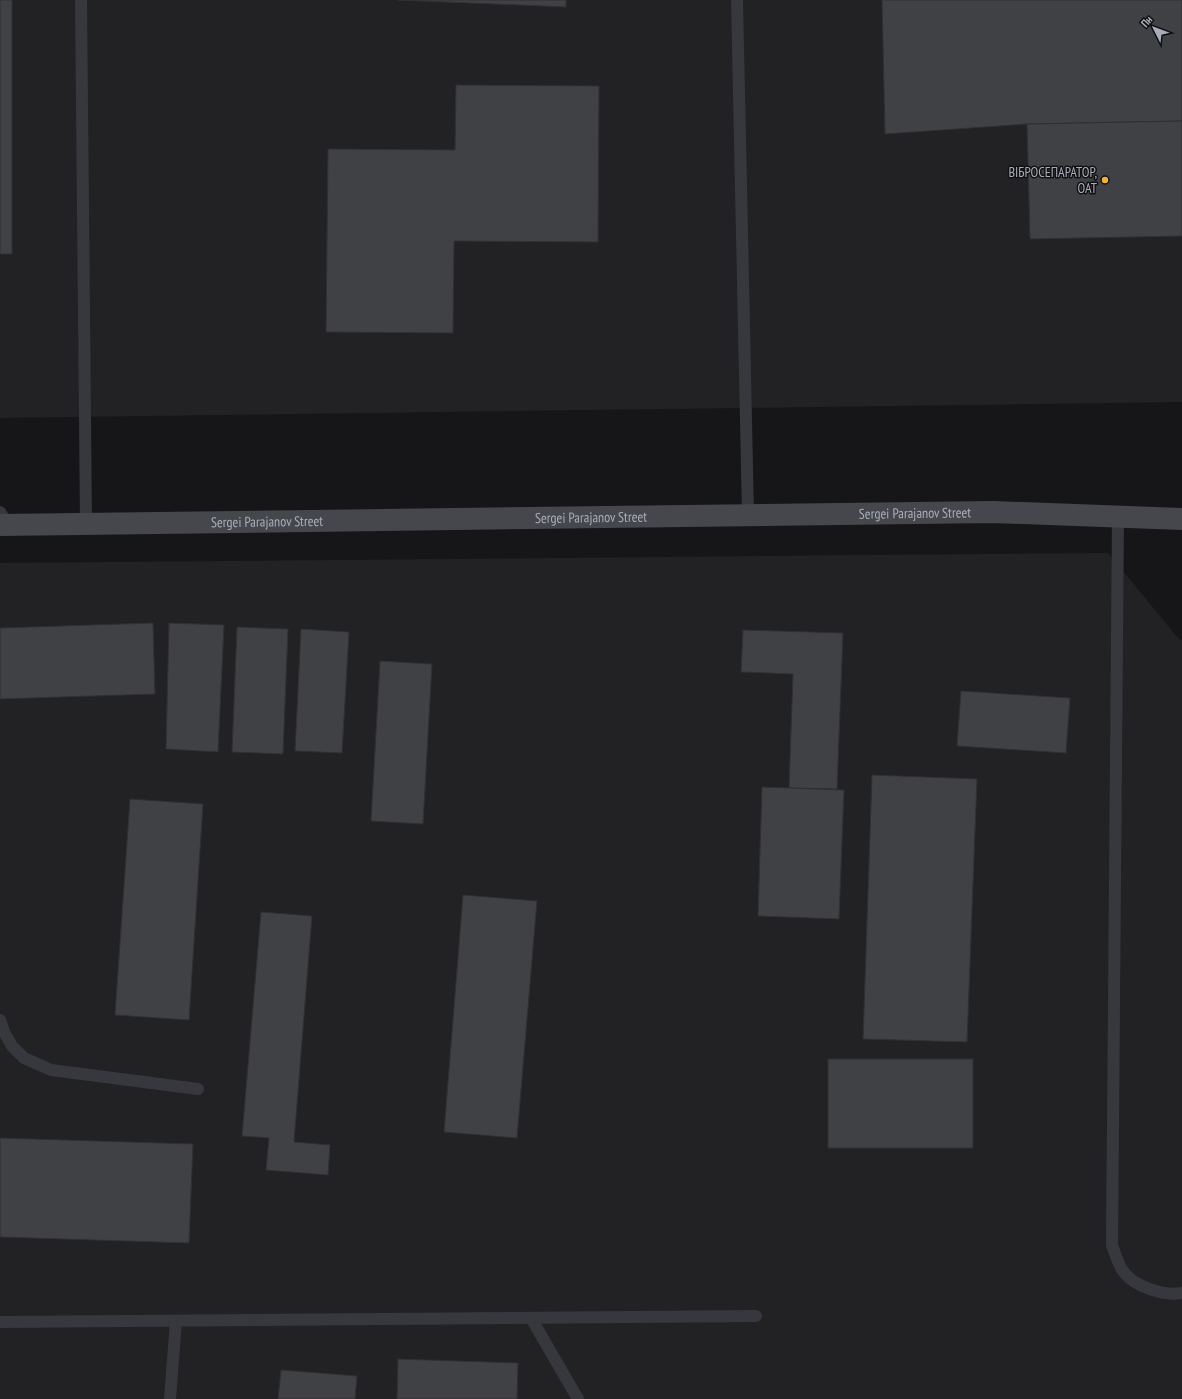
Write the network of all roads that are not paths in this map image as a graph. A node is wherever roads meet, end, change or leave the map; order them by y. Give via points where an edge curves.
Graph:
1 (81, 0) edge
2 (737, 0) edge
3 (748, 515) junction
4 (1118, 517) junction
5 (1182, 519) edge
6 (3, 521) edge
7 (86, 524) junction
8 (0, 1020) edge
9 (198, 1089) dead end
10 (1182, 1293) edge
11 (756, 1316) dead end
12 (531, 1318) junction
13 (176, 1321) junction
14 (0, 1322) edge
15 (170, 1399) edge
16 (578, 1399) edge

1 - 7 lane
2 - 3 lane
3 - 4 main road, Sergei Parajanov Street via 993,512
3 - 7 main road, Sergei Parajanov Street
4 - 5 main road, Sergei Parajanov Street
4 - 10 lane via 1112,1245 1123,1272 1138,1284 1158,1293
6 - 7 main road, Sergei Parajanov Street
8 - 9 lane via 12,1046 24,1058 50,1070
11 - 12 lane
12 - 13 lane
12 - 16 lane
13 - 14 lane
13 - 15 lane

